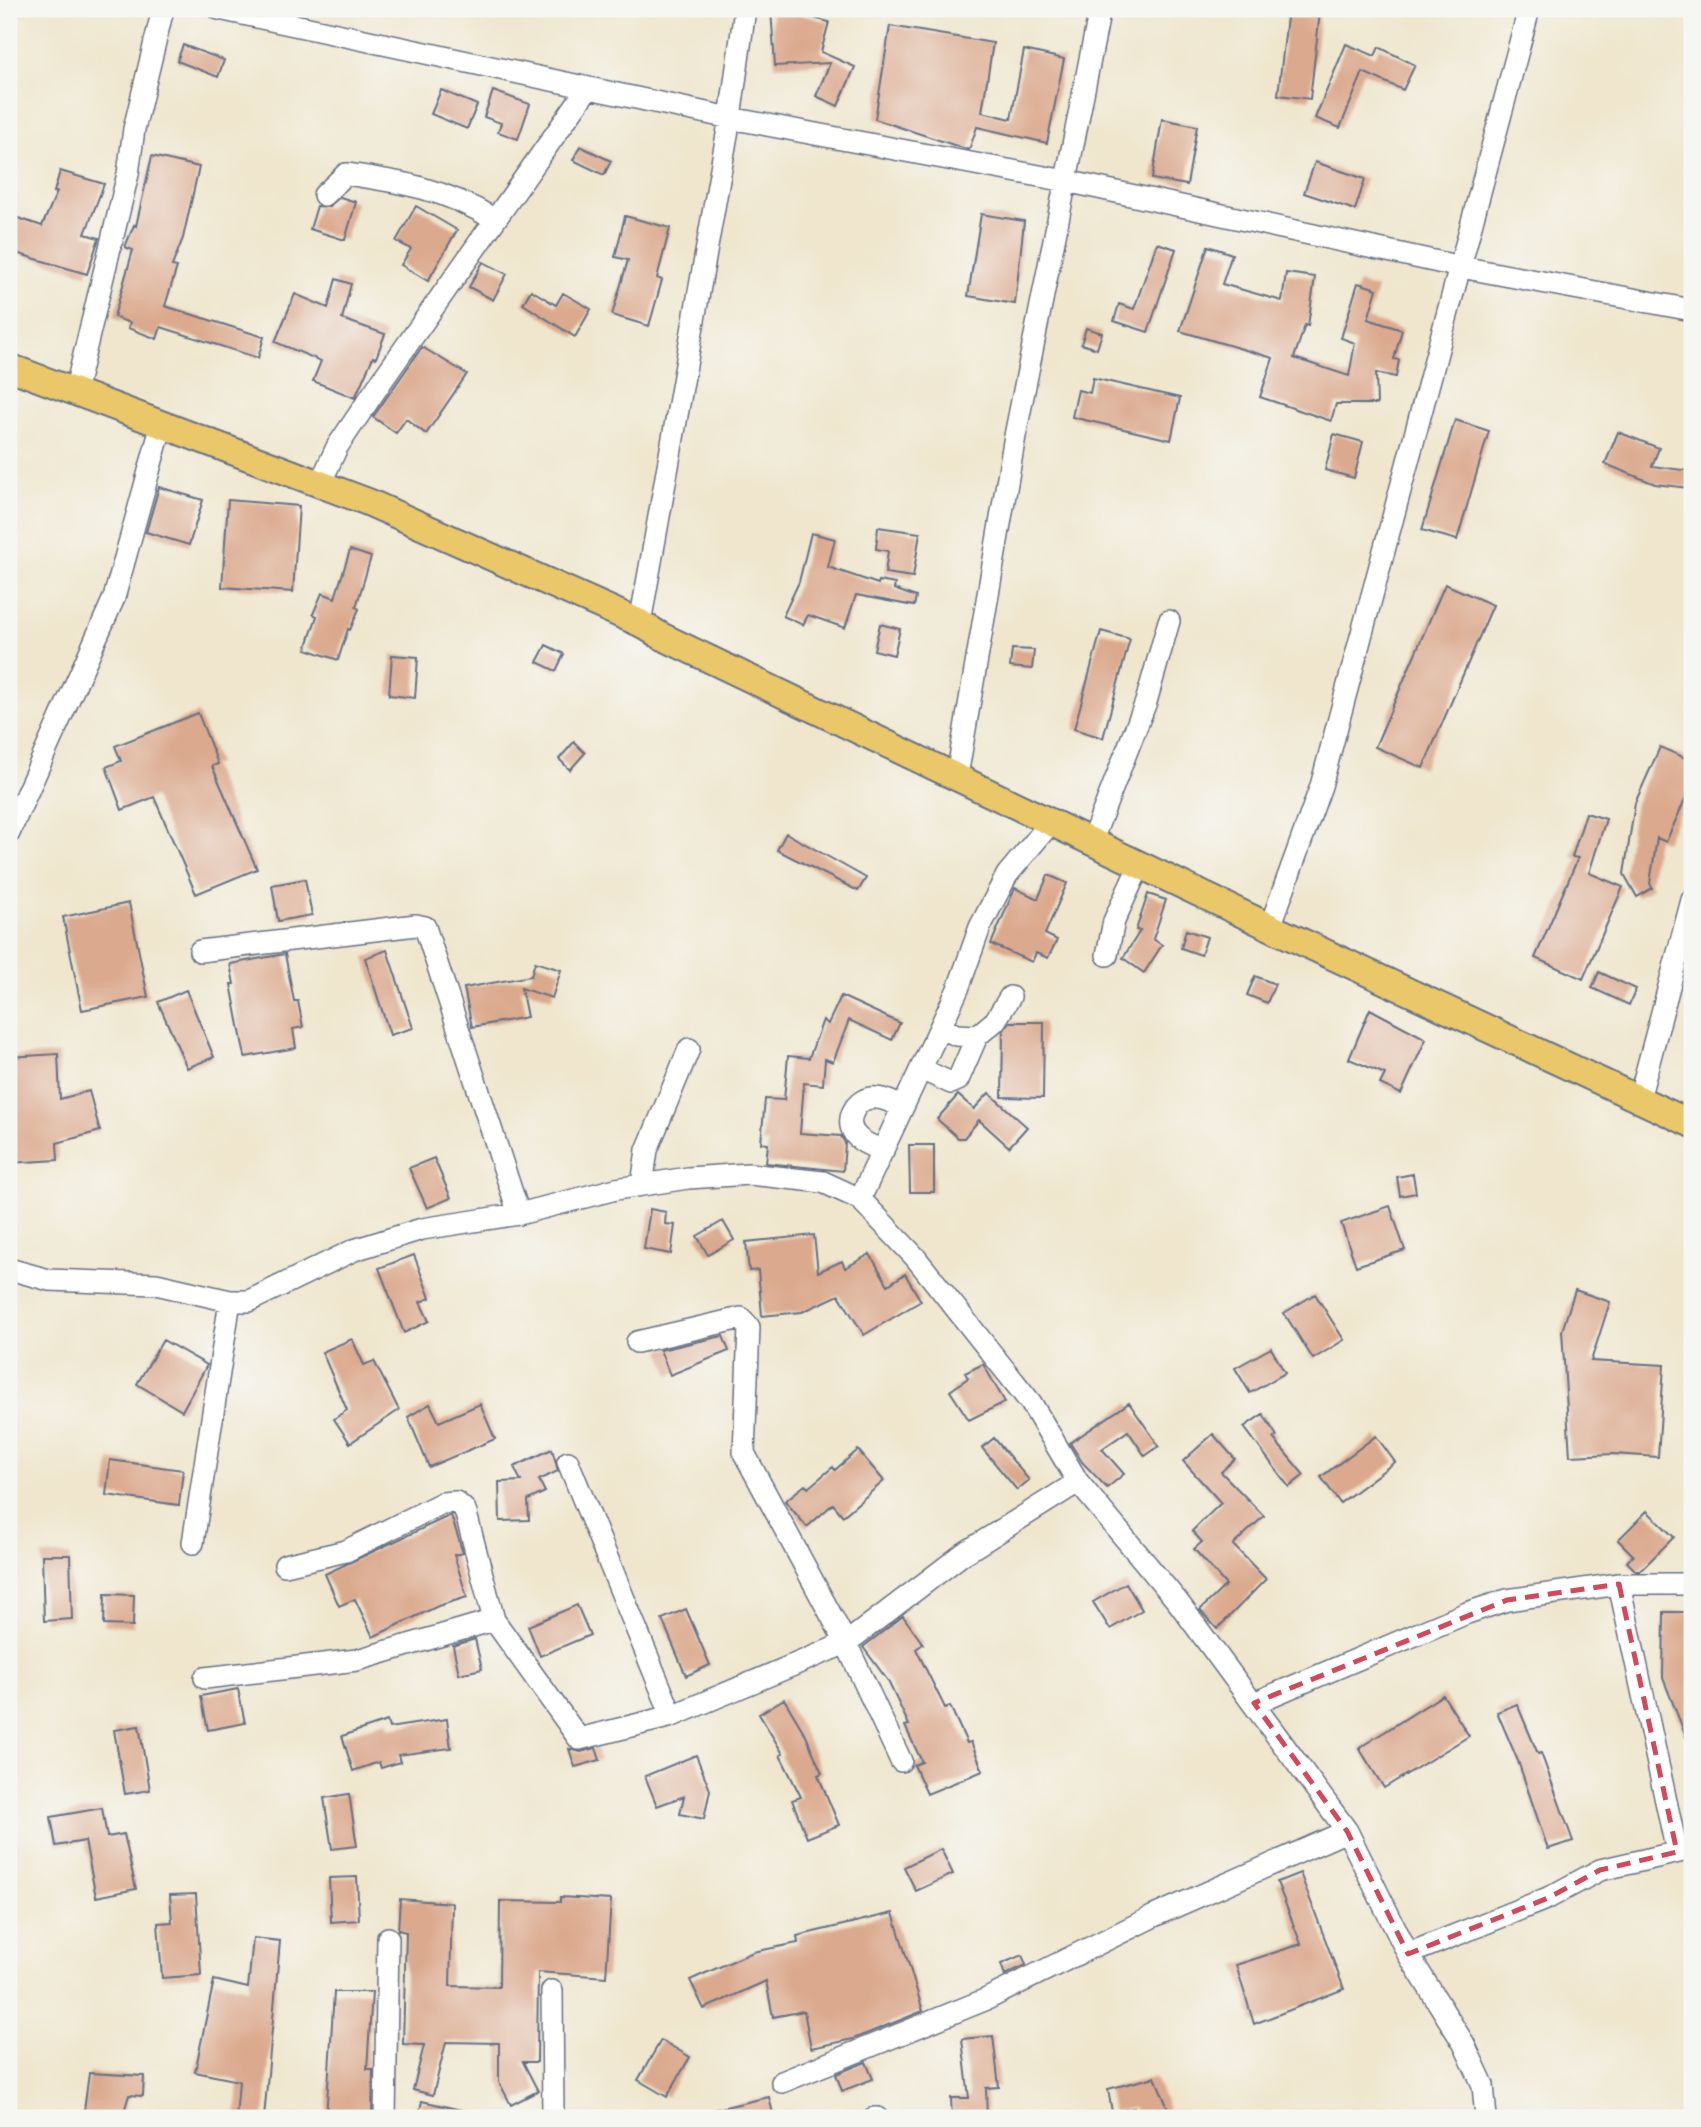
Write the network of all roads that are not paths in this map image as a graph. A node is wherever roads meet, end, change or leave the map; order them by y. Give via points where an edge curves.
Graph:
1 (163, 9) edge
2 (219, 9) edge
3 (745, 9) edge
4 (1100, 9) edge
5 (1529, 9) edge
6 (588, 88) junction
7 (730, 118) junction
8 (1066, 181) junction
9 (324, 195) dead end
10 (494, 219) junction
11 (1461, 267) junction
12 (1692, 310) edge
13 (9, 367) edge
14 (75, 392) junction
15 (162, 424) junction
16 (320, 484) junction
17 (1169, 621) dead end
18 (640, 623) junction
19 (957, 776) junction
20 (1052, 821) junction
21 (9, 833) edge
22 (1091, 840) junction
23 (1140, 864) junction
24 (1692, 900) edge
25 (1270, 927) junction
26 (200, 951) dead end
27 (1107, 955) dead end
28 (1010, 997) dead end
29 (941, 1027) junction
30 (977, 1036) junction
31 (689, 1049) dead end
32 (921, 1069) junction
33 (1639, 1099) junction
34 (903, 1107) junction
35 (1692, 1124) edge
36 (883, 1151) junction
37 (642, 1185) junction
38 (860, 1199) junction
39 (519, 1214) junction
40 (9, 1269) edge
41 (230, 1301) junction
42 (638, 1342) dead end
43 (568, 1462) dead end
44 (1078, 1482) junction
45 (193, 1543) dead end
46 (285, 1565) dead end
47 (1619, 1584) junction
48 (1692, 1584) edge
49 (494, 1620) junction
50 (846, 1643) junction
51 (205, 1678) dead end
52 (1254, 1703) junction
53 (672, 1716) junction
54 (901, 1761) dead end
55 (1347, 1831) junction
56 (1685, 1851) edge
57 (388, 1938) dead end
58 (1408, 1954) junction
59 (552, 1991) dead end
60 (782, 2082) dead end
61 (385, 2118) edge
62 (553, 2118) edge
63 (1486, 2118) edge

1 - 14 street
2 - 6 street
3 - 7 street
4 - 8 street
5 - 11 street
6 - 7 street
6 - 10 street
7 - 8 street
7 - 18 street
8 - 11 street
8 - 19 street via 1015,436
9 - 10 street via 346,174 408,182 466,202
10 - 16 street via 337,447
11 - 12 street
11 - 25 street via 1321,786
13 - 14 main road
14 - 15 main road
15 - 16 main road
15 - 21 street via 114,598
16 - 18 main road
17 - 22 street via 1146,702
18 - 19 main road
19 - 20 main road
20 - 22 main road
20 - 29 street via 1007,875 980,927
22 - 23 main road
23 - 25 main road
23 - 27 street via 1114,921
24 - 33 street
25 - 33 main road
26 - 39 street via 425,927
28 - 30 street via 995,1021
29 - 30 street via 956,1035
29 - 32 street
30 - 32 street via 958,1080 951,1083
31 - 37 street via 647,1150
32 - 34 street
33 - 35 main road
34 - 36 street
34 - 36 street via 876,1098 863,1100 852,1113 854,1133
36 - 38 street
37 - 38 street via 749,1174 823,1182
37 - 39 street
38 - 44 street via 915,1257 1031,1403
39 - 41 street via 422,1229 354,1250 249,1301
40 - 41 street via 49,1280 156,1284
41 - 45 street
42 - 50 street via 745,1320 749,1327 744,1454
43 - 53 street
44 - 50 street via 963,1554
44 - 52 street
46 - 49 street via 346,1551 442,1503 456,1502 465,1510
47 - 48 street
47 - 52 street via 1507,1600
47 - 56 street
49 - 51 street via 357,1660
49 - 53 street via 579,1739
50 - 53 street
50 - 54 street
52 - 55 street
55 - 58 street
55 - 60 street via 1154,1916 987,2000
56 - 58 street via 1600,1870 1548,1898
57 - 61 street
58 - 63 street via 1464,2044 1483,2085
59 - 62 street

